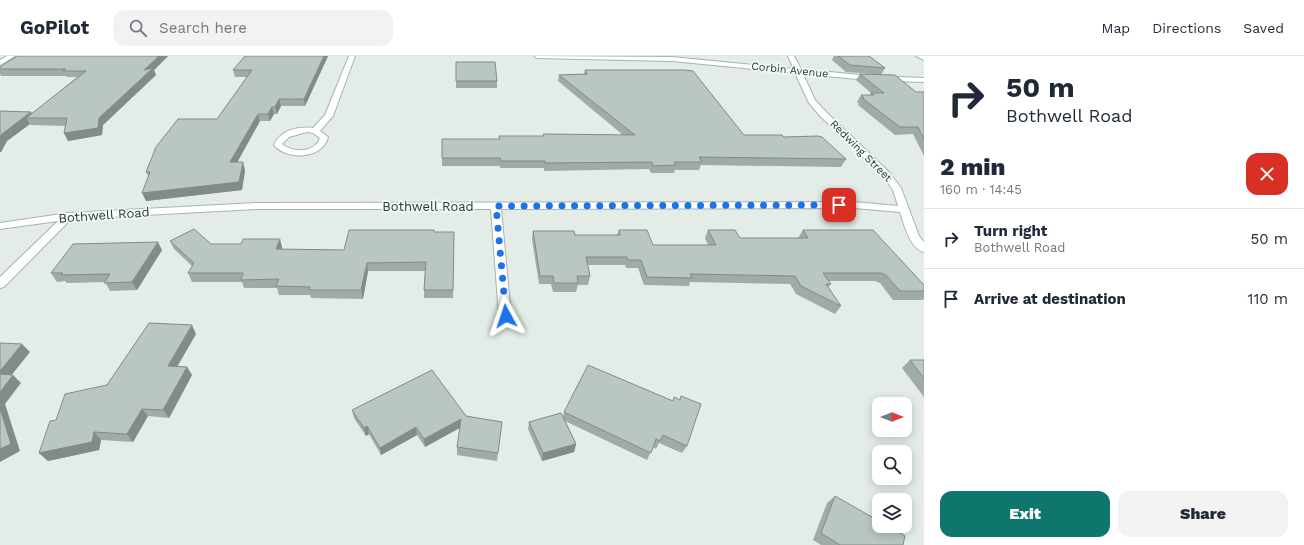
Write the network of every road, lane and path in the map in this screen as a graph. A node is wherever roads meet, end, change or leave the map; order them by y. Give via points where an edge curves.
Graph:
1 (12, 56) edge
2 (352, 56) edge
3 (537, 56) edge
4 (791, 56) edge
5 (919, 56) edge
6 (549, 57) edge
7 (924, 58) edge
8 (0, 63) edge
9 (799, 71) junction
10 (924, 80) edge
11 (315, 131) junction
12 (496, 206) junction
13 (904, 209) junction
14 (68, 216) junction
15 (0, 226) edge
16 (924, 249) edge
17 (0, 284) edge
18 (506, 316) dead end

1 - 8 street
2 - 11 street via 329,116
3 - 6 street, Corbin Avenue
4 - 9 street, Redwing Street
5 - 7 street
6 - 9 street, Corbin Avenue via 672,59
9 - 10 street, Corbin Avenue
9 - 13 street, Redwing Street via 812,101 822,114 886,174 898,190
11 - 11 street via 290,133 283,137 278,145 281,149 292,152 314,150 324,142 324,137
12 - 13 street, Bothwell Road via 854,205
12 - 14 street, Bothwell Road via 257,206
12 - 18 street
13 - 16 street, Redwing Street via 914,237
14 - 15 street, Bothwell Road
14 - 17 street

